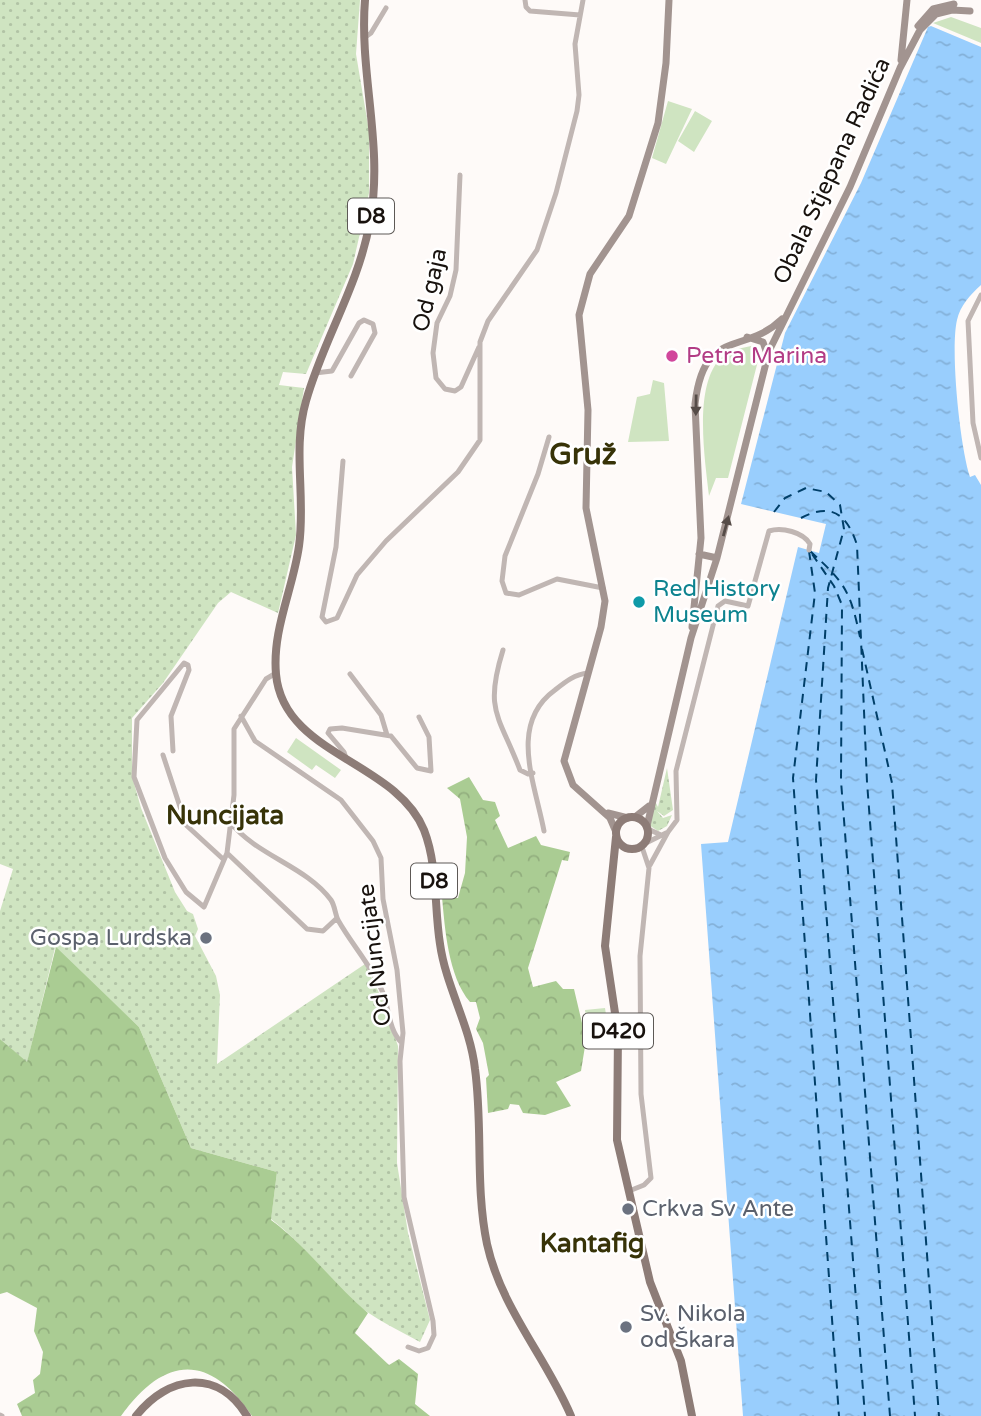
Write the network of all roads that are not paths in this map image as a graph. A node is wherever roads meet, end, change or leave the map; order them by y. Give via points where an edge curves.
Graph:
1 (365, 0) edge
2 (525, 0) edge
3 (583, 0) edge
4 (669, 0) edge
5 (907, 0) edge
6 (944, 0) edge
7 (954, 4) junction
8 (386, 8) dead end
9 (970, 11) junction
10 (580, 15) junction
11 (981, 16) edge
12 (364, 38) junction
13 (914, 40) junction
14 (900, 68) junction
15 (460, 175) dead end
16 (981, 295) edge
17 (783, 317) junction
18 (746, 337) junction
19 (479, 347) junction
20 (767, 356) junction
21 (314, 373) junction
22 (351, 376) dead end
23 (549, 437) dead end
24 (981, 458) edge
25 (343, 461) dead end
26 (809, 550) dead end
27 (699, 554) junction
28 (717, 558) junction
29 (603, 588) junction
30 (691, 638) junction
31 (503, 650) dead end
32 (276, 673) junction
33 (589, 673) junction
34 (350, 674) dead end
35 (241, 716) junction
36 (419, 717) dead end
37 (387, 735) junction
38 (173, 751) dead end
39 (163, 755) dead end
40 (346, 758) junction
41 (533, 773) junction
42 (650, 806) junction
43 (604, 812) junction
44 (631, 817) junction
45 (230, 822) junction
46 (647, 827) junction
47 (544, 831) dead end
48 (668, 832) junction
49 (616, 834) junction
50 (661, 835) junction
51 (644, 845) junction
52 (629, 849) junction
53 (225, 856) junction
54 (649, 868) junction
55 (612, 871) junction
56 (337, 918) junction
57 (401, 1042) junction
58 (629, 1191) junction
59 (408, 1347) dead end
60 (137, 1414) edge
61 (247, 1416) edge
62 (571, 1416) edge
63 (692, 1416) edge

1 - 12 main road, D8
2 - 10 street via 530,11
3 - 10 street
4 - 29 main road via 658,123 629,216 590,274 579,315 588,411 586,508
5 - 14 main road
6 - 7 main road
7 - 9 main road
7 - 13 main road, Obala Stjepana Radića via 927,13
8 - 12 street
9 - 11 main road
9 - 13 main road, Obala Stjepana Radića via 936,14
10 - 19 street via 575,44 579,95 556,193 537,250 488,321
12 - 21 main road, D8 via 375,155 371,215 354,280
13 - 14 main road, Obala Stjepana Radića
14 - 17 main road, Obala Stjepana Radića via 850,187
15 - 19 street, Od gaja via 456,270 437,323 433,354 440,383 451,391 461,387
16 - 24 street via 968,321 973,423
17 - 18 main road, Obala Stjepana Radića
17 - 20 main road, Obala Stjepana Radića
18 - 20 main road via 763,342
18 -> 27 main road, Obala Stjepana Radića via 714,354 696,393
19 - 25 street via 481,431 475,449 357,575 337,618 323,621 336,548
28 -> 20 main road, Obala Stjepana Radića
21 - 22 street via 332,371 364,320 373,324 375,333
21 - 32 main road, D8 via 300,438 299,547 278,635
23 - 29 street via 505,556 502,587 506,593 519,595 556,579
26 - 48 street via 809,540 801,534 769,531 748,606 725,601 718,606 676,771 678,815
27 - 28 main road
27 - 30 main road, Obala Stjepana Radića
28 - 30 main road, Obala Stjepana Radića
29 - 33 main road via 604,613
30 - 42 main road
31 - 41 street via 494,679 494,708 520,770
32 - 35 street via 266,679
32 - 40 main road, D8 via 291,714
33 - 41 street via 568,681 535,710 527,731
33 - 43 main road via 564,761 578,793
34 - 37 street via 381,715
35 - 45 street via 234,729
35 - 57 street, Od Nuncijate via 255,741 341,800 378,850 397,970
36 - 37 street via 429,737 431,771 418,768
37 - 40 street via 342,728 328,731
38 - 53 street via 170,723 189,670 184,663 136,720 134,777 165,858 186,892 204,907
39 - 53 street, Od Nuncijate via 186,825
40 - 62 main road, D8 via 407,803 427,840 440,948 475,1066 481,1203 488,1247 509,1306
41 - 47 street
42 - 44 main road
42 - 46 main road
43 - 44 main road
43 - 49 main road via 613,821
44 - 46 main road
44 - 49 main road via 620,823
45 - 53 street
45 - 56 street, Od Nuncijate via 258,849 319,889 332,901
46 - 50 street
46 - 51 main road
48 - 50 street
48 - 54 street
49 - 52 main road
49 - 55 main road, D420
50 - 51 street
51 - 52 main road
51 - 54 street
52 - 55 main road
53 - 56 street, Od Nuncijate via 307,929 323,931
54 - 58 street via 640,982 642,1120 650,1166 649,1182
55 - 58 main road, D420 via 605,946 618,1033 617,1140
56 - 57 street, Od Nuncijate via 371,967
57 - 59 street, Od Nuncijate via 404,1197 434,1335 424,1350
58 - 63 main road, D420 via 650,1282 681,1362
60 - 61 main road via 163,1392 192,1382 219,1387

